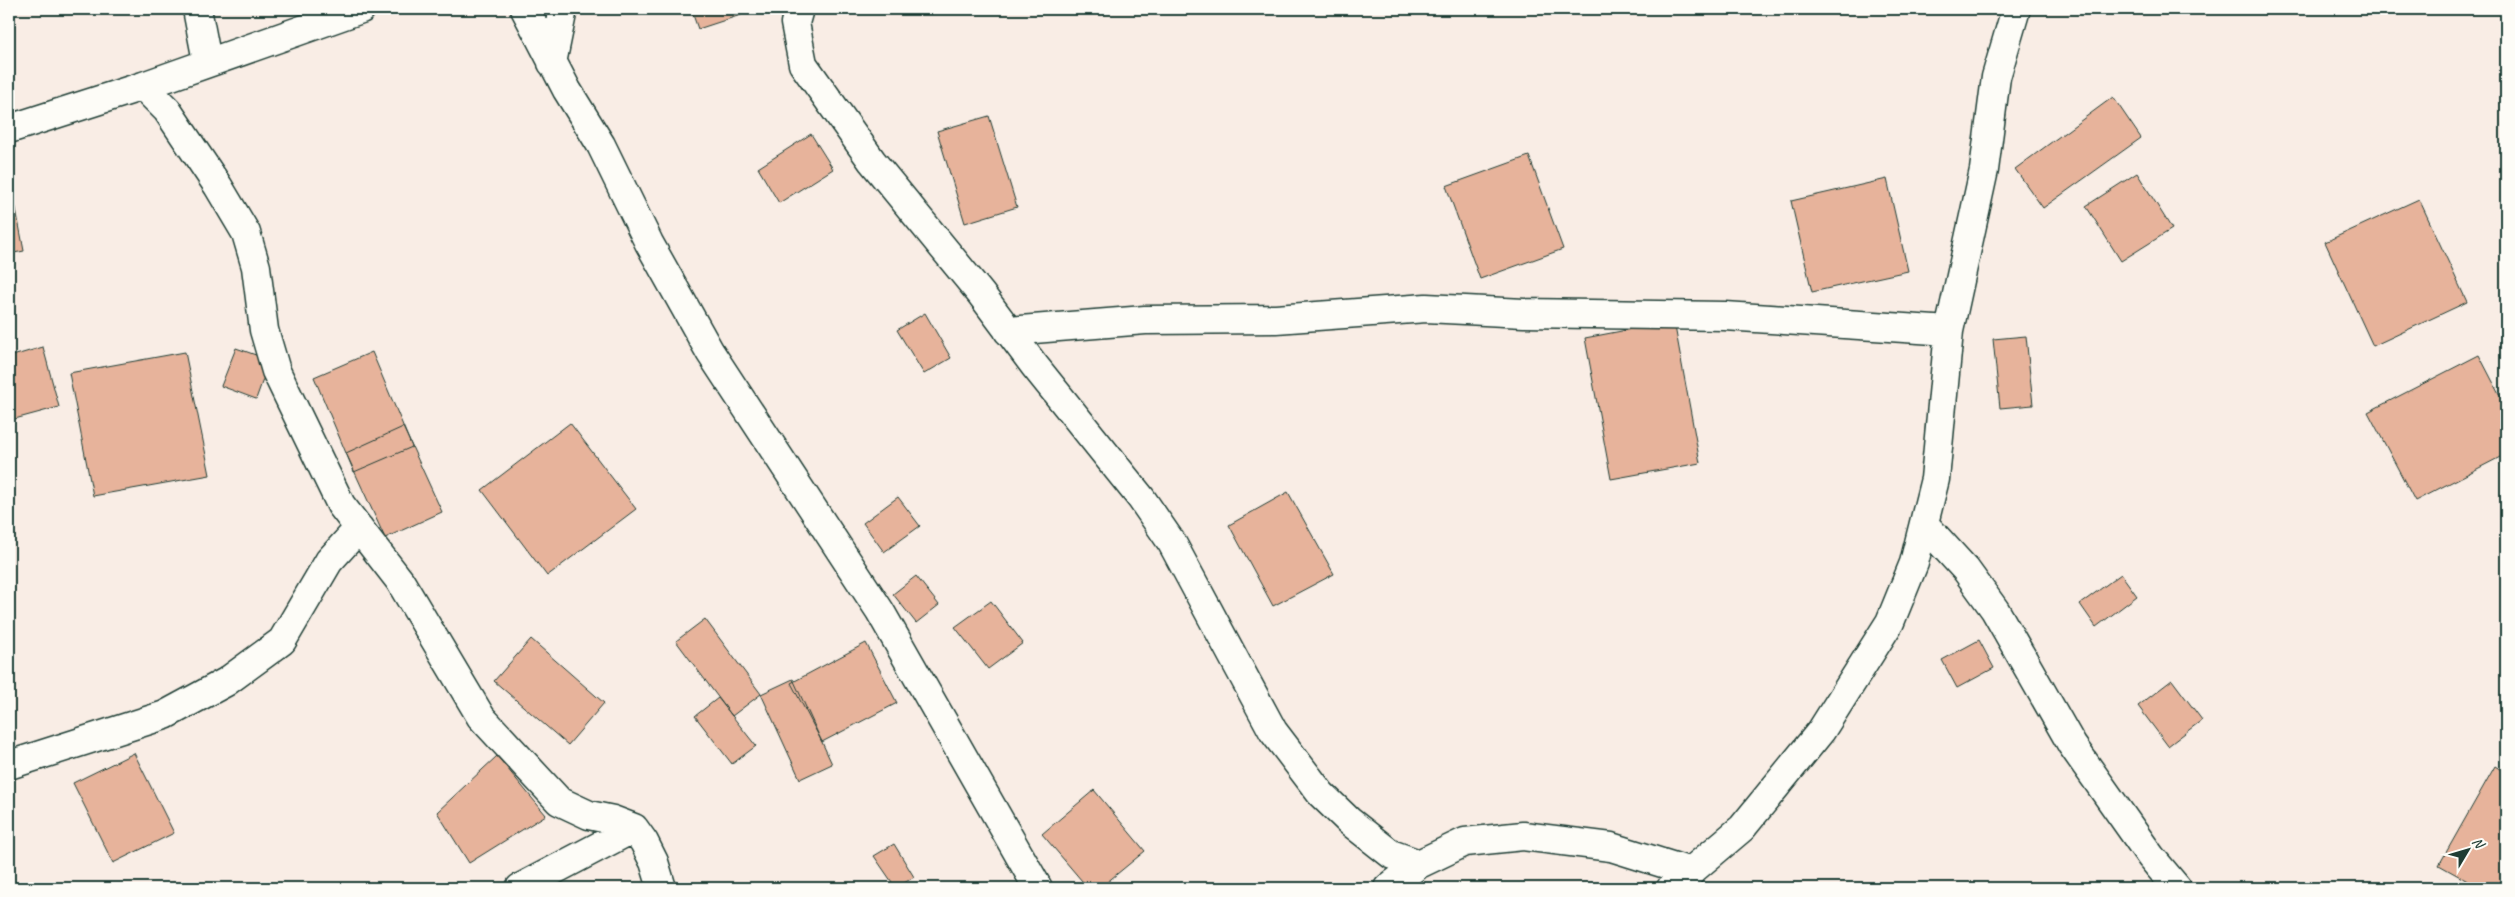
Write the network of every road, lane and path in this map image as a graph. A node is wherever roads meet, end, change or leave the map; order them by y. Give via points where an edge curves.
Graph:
1 (197, 9) edge
2 (361, 9) edge
3 (525, 9) edge
4 (563, 9) edge
5 (800, 9) edge
6 (2016, 9) edge
7 (207, 61) junction
8 (552, 64) junction
9 (142, 86) junction
10 (9, 129) edge
11 (1008, 331) junction
12 (1949, 331) junction
13 (1924, 524) junction
14 (359, 528) junction
15 (9, 765) edge
16 (634, 828) junction
17 (1419, 864) junction
18 (1681, 880) edge
19 (520, 888) edge
20 (662, 888) edge
21 (1038, 888) edge
22 (1388, 888) edge
23 (2176, 888) edge

1 - 7 street
2 - 7 street
3 - 8 street
4 - 8 street
5 - 11 street via 795,24 803,64 872,161
6 - 12 street via 1996,77 1984,170
7 - 9 street
8 - 21 street via 601,145 649,243 710,352 880,611
9 - 10 street
9 - 14 street via 167,110 246,233 256,267 264,330 276,371 341,505
11 - 12 street via 1145,320 1276,319 1426,308 1725,316
11 - 17 street via 1141,498 1172,543 1273,731 1321,794 1368,838 1391,854
12 - 13 street via 1935,479
13 - 18 street via 1914,563 1890,622 1821,730 1742,828
13 - 23 street via 1966,570 1995,610 2072,745
14 - 15 street via 329,561 282,641 226,682 165,715
14 - 16 street via 400,580 481,717 528,770 559,801 589,815
16 - 19 street
16 - 20 street via 654,862
17 - 18 street via 1465,842 1523,836 1611,847
17 - 22 street

